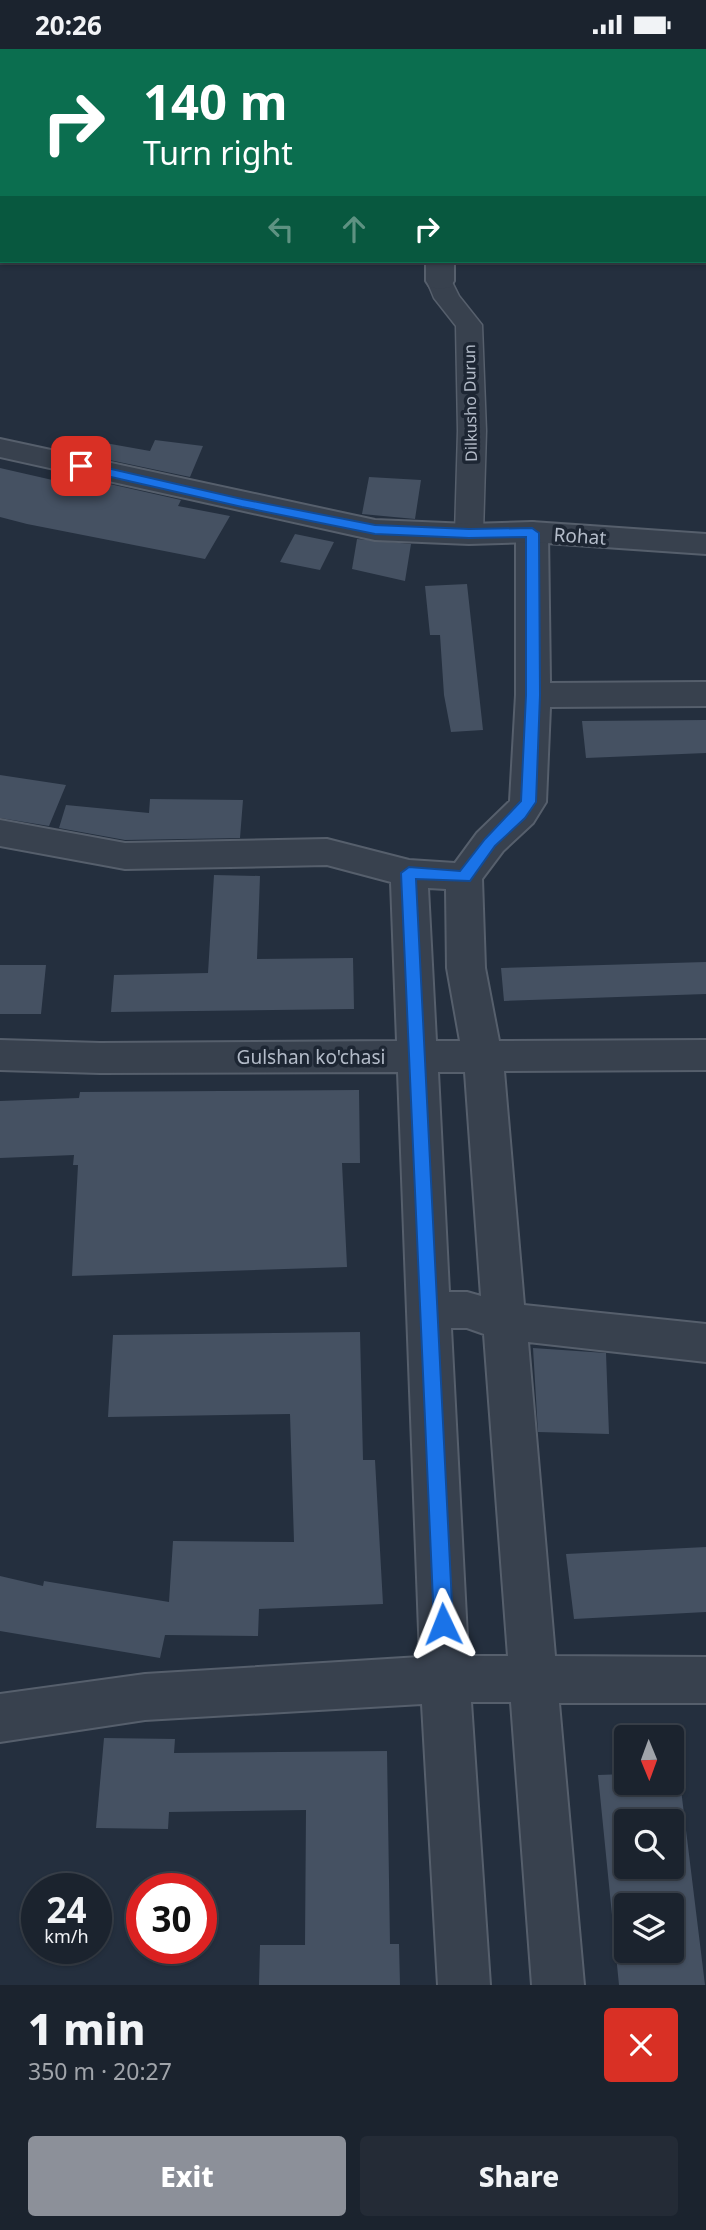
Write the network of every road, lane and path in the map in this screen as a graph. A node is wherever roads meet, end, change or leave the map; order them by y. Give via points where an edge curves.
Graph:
1 (440, 271) edge
2 (0, 448) edge
3 (532, 533) junction
4 (469, 534) junction
5 (706, 544) edge
6 (706, 694) edge
7 (533, 695) junction
8 (0, 833) edge
9 (409, 873) junction
10 (464, 877) junction
11 (0, 1055) edge
12 (706, 1055) edge
13 (417, 1057) junction
14 (483, 1057) junction
15 (428, 1310) junction
16 (503, 1321) junction
17 (706, 1343) edge
18 (445, 1679) junction
19 (706, 1680) edge
20 (532, 1681) junction
21 (0, 1718) edge
22 (464, 1985) edge
23 (558, 1985) edge

1 - 4 street, Dilkusho Durun via 447,298 469,325
2 - 4 street, Rohat via 375,530
3 - 4 street, Rohat
3 - 5 street, Rohat
3 - 7 street
6 - 7 street
7 - 10 street via 528,802
8 - 9 street via 125,856 327,852
9 - 10 street
9 - 13 street
10 - 14 street via 466,968
11 - 13 street, Gulshan ko'chasi
12 - 14 street, Gulshan ko'chasi
13 - 14 street, Gulshan ko'chasi
13 - 15 street
14 - 16 street
15 - 16 street via 467,1310
15 - 18 street
16 - 17 street
16 - 20 street
18 - 20 street
18 - 21 street via 145,1697
18 - 22 street
19 - 20 street
20 - 23 street

